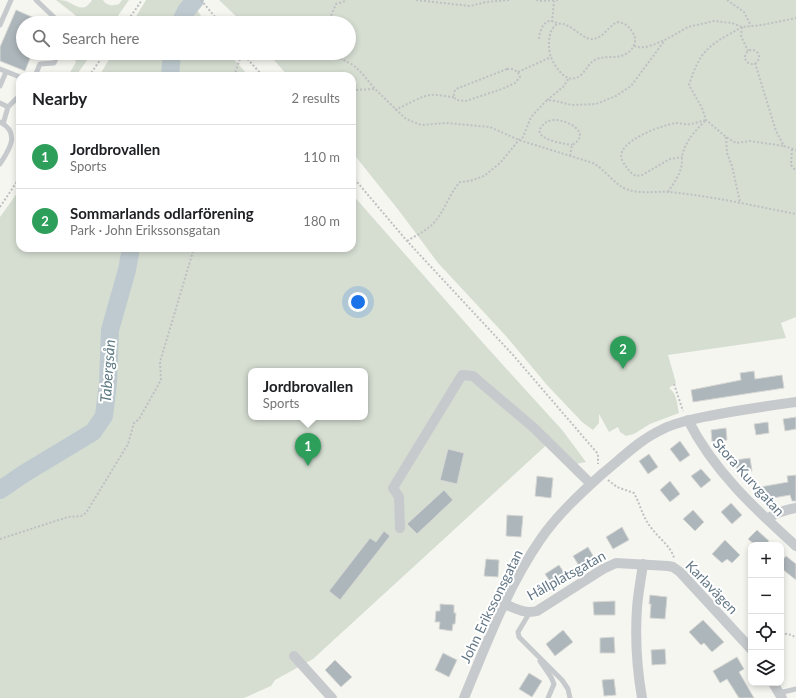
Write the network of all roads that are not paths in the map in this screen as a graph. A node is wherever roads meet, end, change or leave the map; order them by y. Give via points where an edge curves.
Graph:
1 (11, 0) edge
2 (36, 0) edge
3 (53, 16) edge
4 (0, 25) edge
5 (56, 60) edge
6 (0, 69) edge
7 (6, 72) junction
8 (37, 72) edge
9 (16, 76) edge
10 (0, 86) edge
11 (16, 99) edge
12 (0, 103) edge
13 (8, 107) junction
14 (1, 123) edge
15 (0, 164) edge
16 (796, 402) edge
17 (688, 420) junction
18 (591, 484) junction
19 (796, 508) edge
20 (767, 520) junction
21 (400, 528) dead end
22 (796, 546) edge
23 (643, 564) junction
24 (505, 604) junction
25 (530, 612) junction
26 (748, 647) edge
27 (536, 654) junction
28 (294, 656) dead end
29 (775, 686) edge
30 (796, 689) edge
31 (780, 695) edge
32 (332, 698) edge
33 (464, 698) edge
34 (548, 698) edge
35 (570, 698) edge
36 (642, 698) edge

1 - 4 lane
2 - 3 lane
5 - 8 lane via 54,64 40,64
6 - 7 lane
7 - 9 lane
7 - 10 lane
11 - 13 lane
12 - 13 lane
13 - 14 lane
14 - 15 lane via 8,128 12,139 11,146
16 - 17 street, John Erikssonsgatan
17 - 18 street, John Erikssonsgatan via 663,429 642,441
17 - 20 street, Stora Kurvgatan via 698,440 727,477
18 - 21 street via 534,428 482,383 473,376 462,376 393,488 399,497
18 - 24 street, John Erikssonsgatan via 562,512 540,539
19 - 20 street via 776,513
20 - 22 street, Stora Kurvgatan
23 - 25 street, Hållplatsgatan via 616,563 608,566 537,611
23 - 26 street, Karlavägen via 673,567 680,572
23 - 36 street via 636,626
24 - 25 street, Hållplatsgatan
24 - 33 street, John Erikssonsgatan
25 - 27 lane via 518,632 519,637
27 - 34 lane via 554,684
27 - 35 lane via 562,680
28 - 32 street
29 - 31 street
30 - 31 lane

